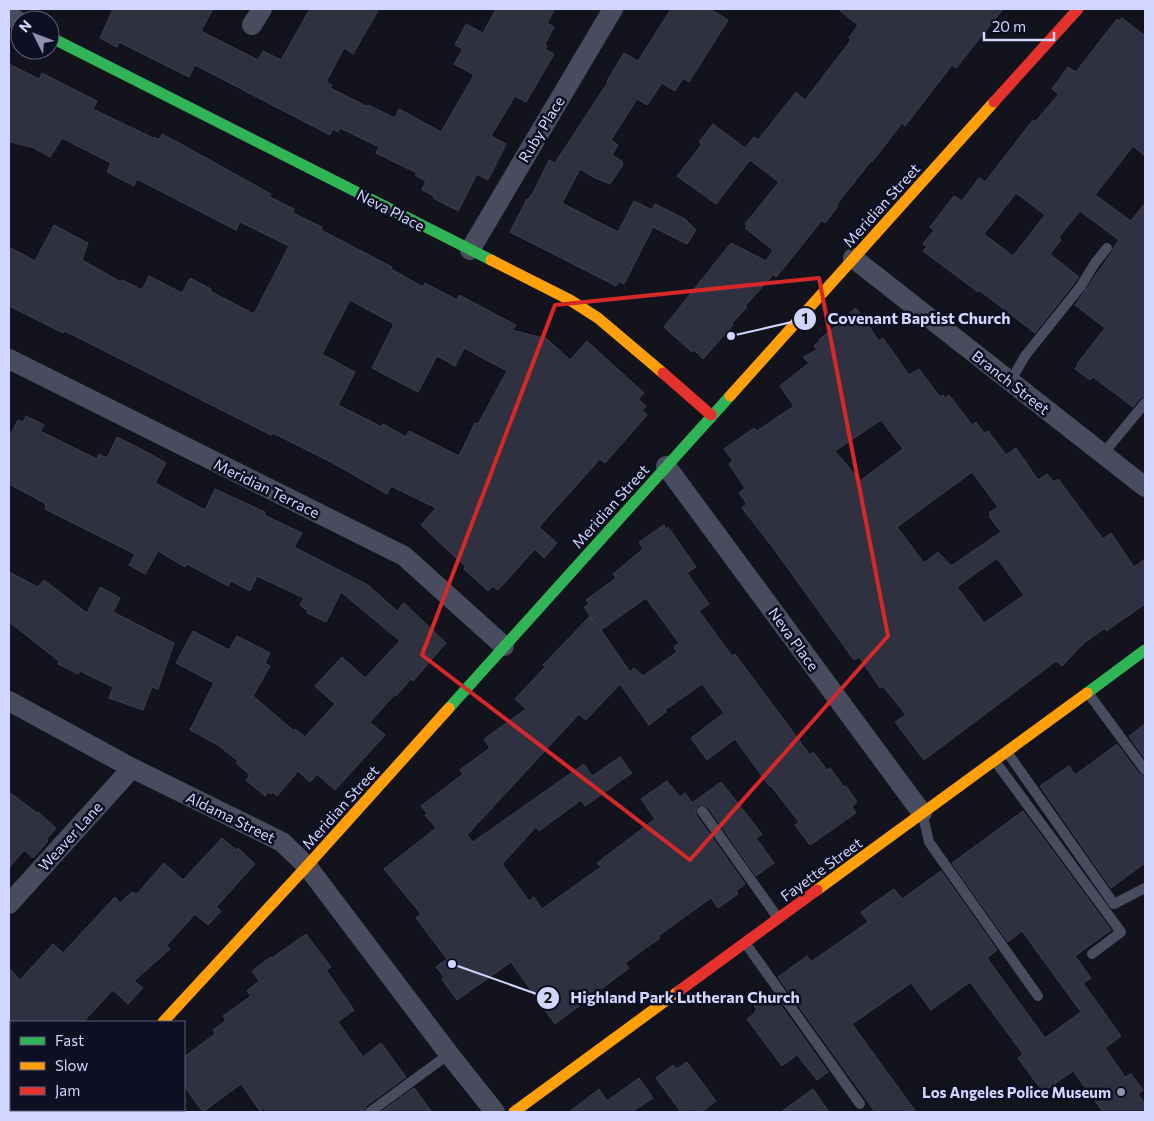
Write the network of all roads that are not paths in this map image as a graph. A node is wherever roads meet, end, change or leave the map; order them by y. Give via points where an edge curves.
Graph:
1 (613, 9) edge
2 (1078, 9) edge
3 (60, 42) edge
4 (1107, 248) dead end
5 (470, 250) junction
6 (853, 258) junction
7 (9, 359) edge
8 (1010, 382) junction
9 (1145, 403) edge
10 (711, 415) junction
11 (1103, 454) junction
12 (666, 466) junction
13 (1145, 487) edge
14 (504, 646) junction
15 (1145, 650) edge
16 (1087, 692) junction
17 (9, 702) edge
18 (1007, 751) junction
19 (994, 760) junction
20 (132, 768) junction
21 (1145, 770) edge
22 (702, 811) dead end
23 (922, 813) junction
24 (307, 866) junction
25 (1145, 888) edge
26 (9, 904) edge
27 (778, 919) junction
28 (745, 943) junction
29 (1092, 954) dead end
30 (1038, 996) dead end
31 (165, 1021) edge
32 (449, 1054) junction
33 (860, 1104) dead end
34 (370, 1112) edge
35 (495, 1112) edge
36 (514, 1112) edge

1 - 5 street, Ruby Place
2 - 6 street, Meridian Street
3 - 5 street, Neva Place
4 - 8 lane via 1025,356
5 - 10 street, Neva Place via 570,300 598,318
6 - 8 street, Branch Street
6 - 10 street, Meridian Street
7 - 14 street, Meridian Terrace via 404,556
8 - 11 street, Branch Street
9 - 11 lane
10 - 12 street, Meridian Street
11 - 13 street, Branch Street
12 - 14 street, Meridian Street
12 - 23 street, Neva Place
14 - 24 street, Meridian Street
15 - 16 street, Fayette Street
16 - 18 street, Fayette Street
16 - 21 lane
17 - 20 street, Aldama Street
18 - 19 street, Fayette Street
18 - 25 lane via 1114,904
19 - 23 street, Fayette Street
19 - 29 lane via 1121,932
20 - 24 street, Aldama Street via 282,842
20 - 26 street, Weaver Lane
22 - 27 lane
23 - 27 street, Fayette Street
23 - 30 lane via 929,842
24 - 31 street, Meridian Street
24 - 32 street, Aldama Street
27 - 28 street, Fayette Street
28 - 33 lane
28 - 36 street, Fayette Street
32 - 34 lane
32 - 35 street, Aldama Street

